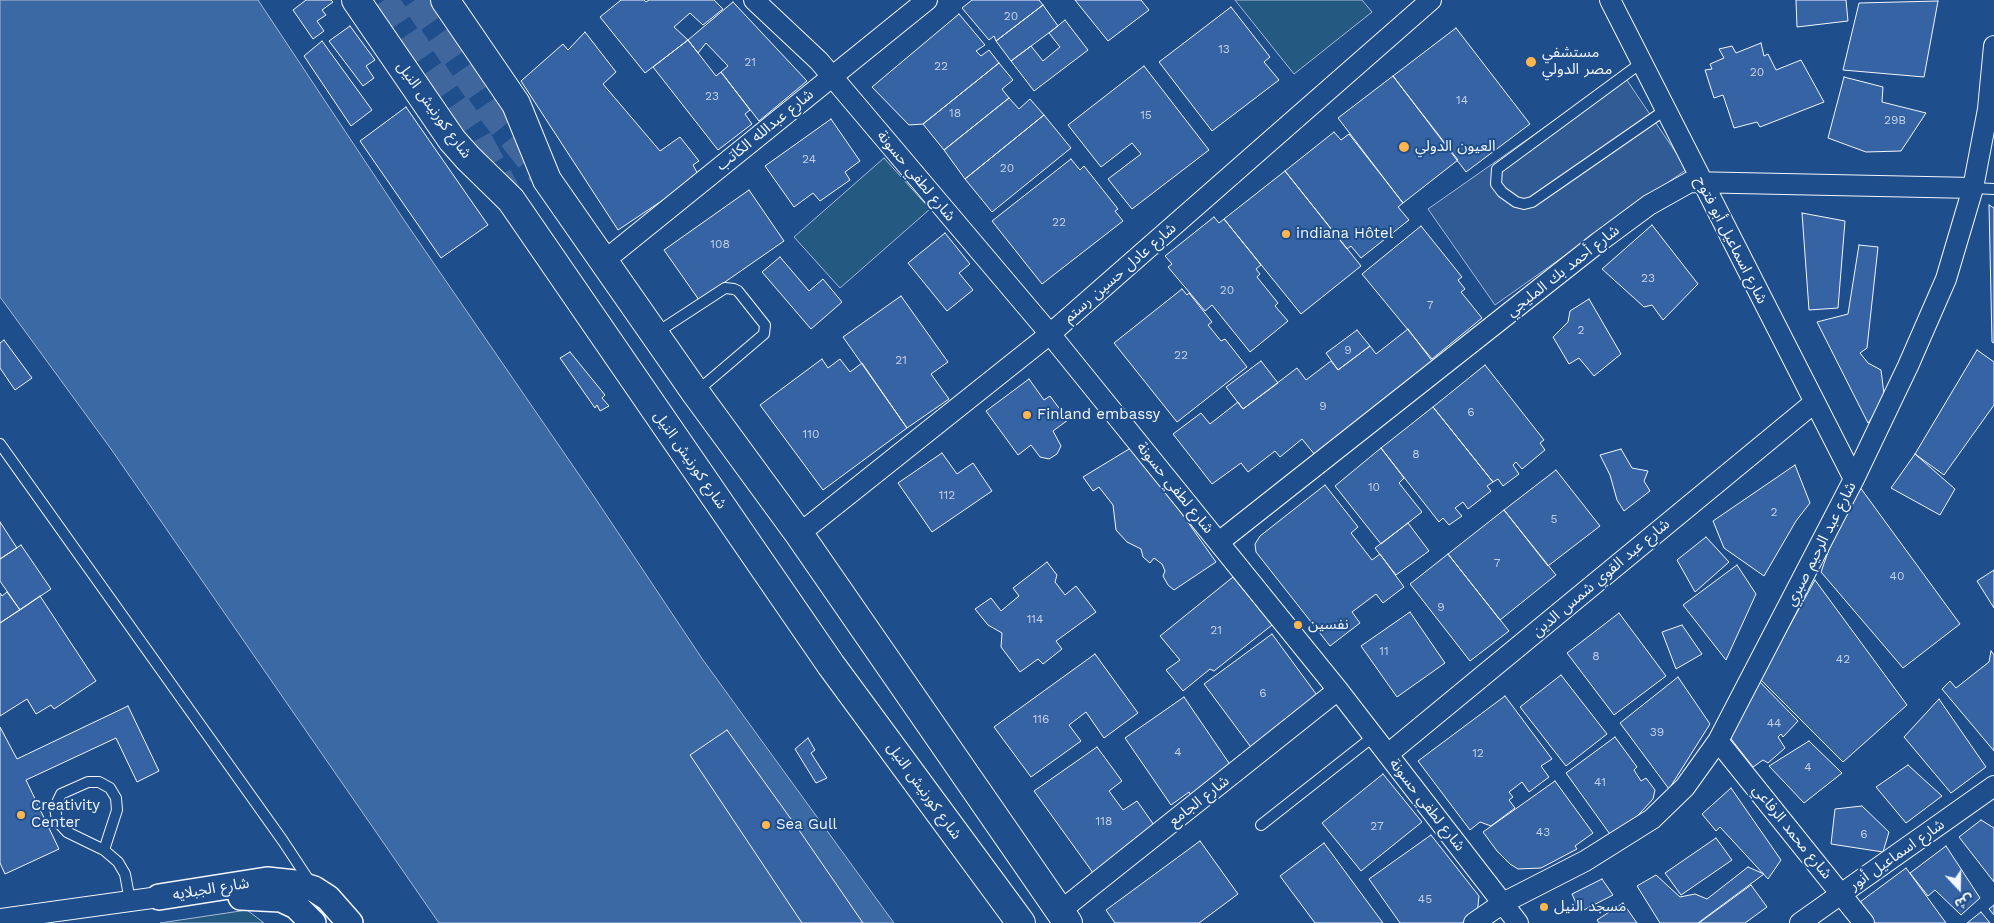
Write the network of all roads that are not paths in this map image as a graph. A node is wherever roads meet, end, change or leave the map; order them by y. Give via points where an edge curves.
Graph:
1 (356, 0) edge
2 (445, 0) edge
3 (754, 0) edge
4 (927, 0) edge
5 (1431, 0) edge
6 (1610, 0) edge
7 (1994, 46) edge
8 (1641, 62) junction
9 (831, 76) junction
10 (1665, 110) junction
11 (1702, 182) junction
12 (1973, 188) junction
13 (1994, 189) edge
14 (604, 261) junction
15 (654, 334) junction
16 (1050, 334) junction
17 (695, 392) junction
18 (1815, 402) junction
19 (0, 444) edge
20 (1854, 479) junction
21 (799, 534) junction
22 (1219, 542) junction
23 (1338, 690) junction
24 (1374, 736) junction
25 (1718, 741) junction
26 (1388, 754) junction
27 (1994, 786) edge
28 (1260, 825) dead end
29 (104, 850) junction
30 (314, 889) junction
31 (1842, 894) junction
32 (159, 897) junction
33 (130, 901) junction
34 (1503, 903) junction
35 (1064, 917) edge
36 (0, 919) edge
37 (313, 923) edge
38 (350, 923) edge
39 (1021, 923) edge
40 (1474, 923) edge
41 (1518, 923) edge
42 (1800, 923) edge
43 (1864, 923) edge

1 - 39 main road, شارع كورنيش النيل via 452,140 511,200 831,665
2 - 14 main road via 516,104 547,180
3 - 9 street, شارع لطفي حسونة
4 - 9 street, شارع عبدالله الكاتب
5 - 16 street, شارع عادل حسين رستم
6 - 8 street, شارع اسماعيل أبو فتوح
7 - 12 street, شارع عبد الرحيم صبري via 1988,109
8 - 10 street, شارع اسماعيل أبو فتوح
8 - 10 lane via 1497,169 1496,184 1516,202 1532,202
9 - 14 street, شارع عبدالله الكاتب
9 - 16 street, شارع لطفي حسونة
10 - 11 street, شارع اسماعيل أبو فتوح
11 - 12 street, شارع أحمد بك المليجي
11 - 18 street, شارع اسماعيل أبو فتوح
11 - 22 street, شارع أحمد بك المليجي via 1690,182 1649,205 1599,242
12 - 13 lane
12 - 20 street, شارع عبد الرحيم صبري via 1946,279
14 - 15 main road
15 - 17 main road
15 - 17 lane via 725,288 738,292 765,325 764,334
16 - 21 street, شارع عادل حسين رستم
16 - 22 street, شارع لطفي حسونة
17 - 21 main road
18 - 20 street, شارع اسماعيل أبو فتوح
18 - 26 street, شارع عبد القوي شمس الدين
19 - 30 lane
20 - 25 street, شارع عبد الرحيم صبري
21 - 35 main road
22 - 23 street, شارع لطفي حسونة
23 - 24 street, شارع لطفي حسونة
23 - 35 street, شارع الجامع
24 - 26 street, شارع لطفي حسونة
24 - 28 lane
25 - 31 street, شارع محمد الرفاعي
25 - 34 street, شارع عبد الرحيم صبري via 1685,787 1652,819 1585,861
26 - 34 street, شارع لطفي حسونة
27 - 31 street, شارع اسماعيل أنور
29 - 29 lane via 67,832 57,822 55,807 62,794 88,782 99,782 110,788 118,810
29 - 33 lane via 118,862 125,874
30 - 32 street, شارع الجبلايه via 267,880
30 - 38 street, شارع الجبلايه via 328,898
31 - 42 street, شارع اسماعيل أنور
31 - 43 street, شارع محمد الرفاعي
32 - 33 street
32 - 37 street, شارع الجبلايه via 281,899 296,906
33 - 36 street
34 - 40 street, شارع عبد الرحيم صبري
34 - 41 street, شارع لطفي حسونة

